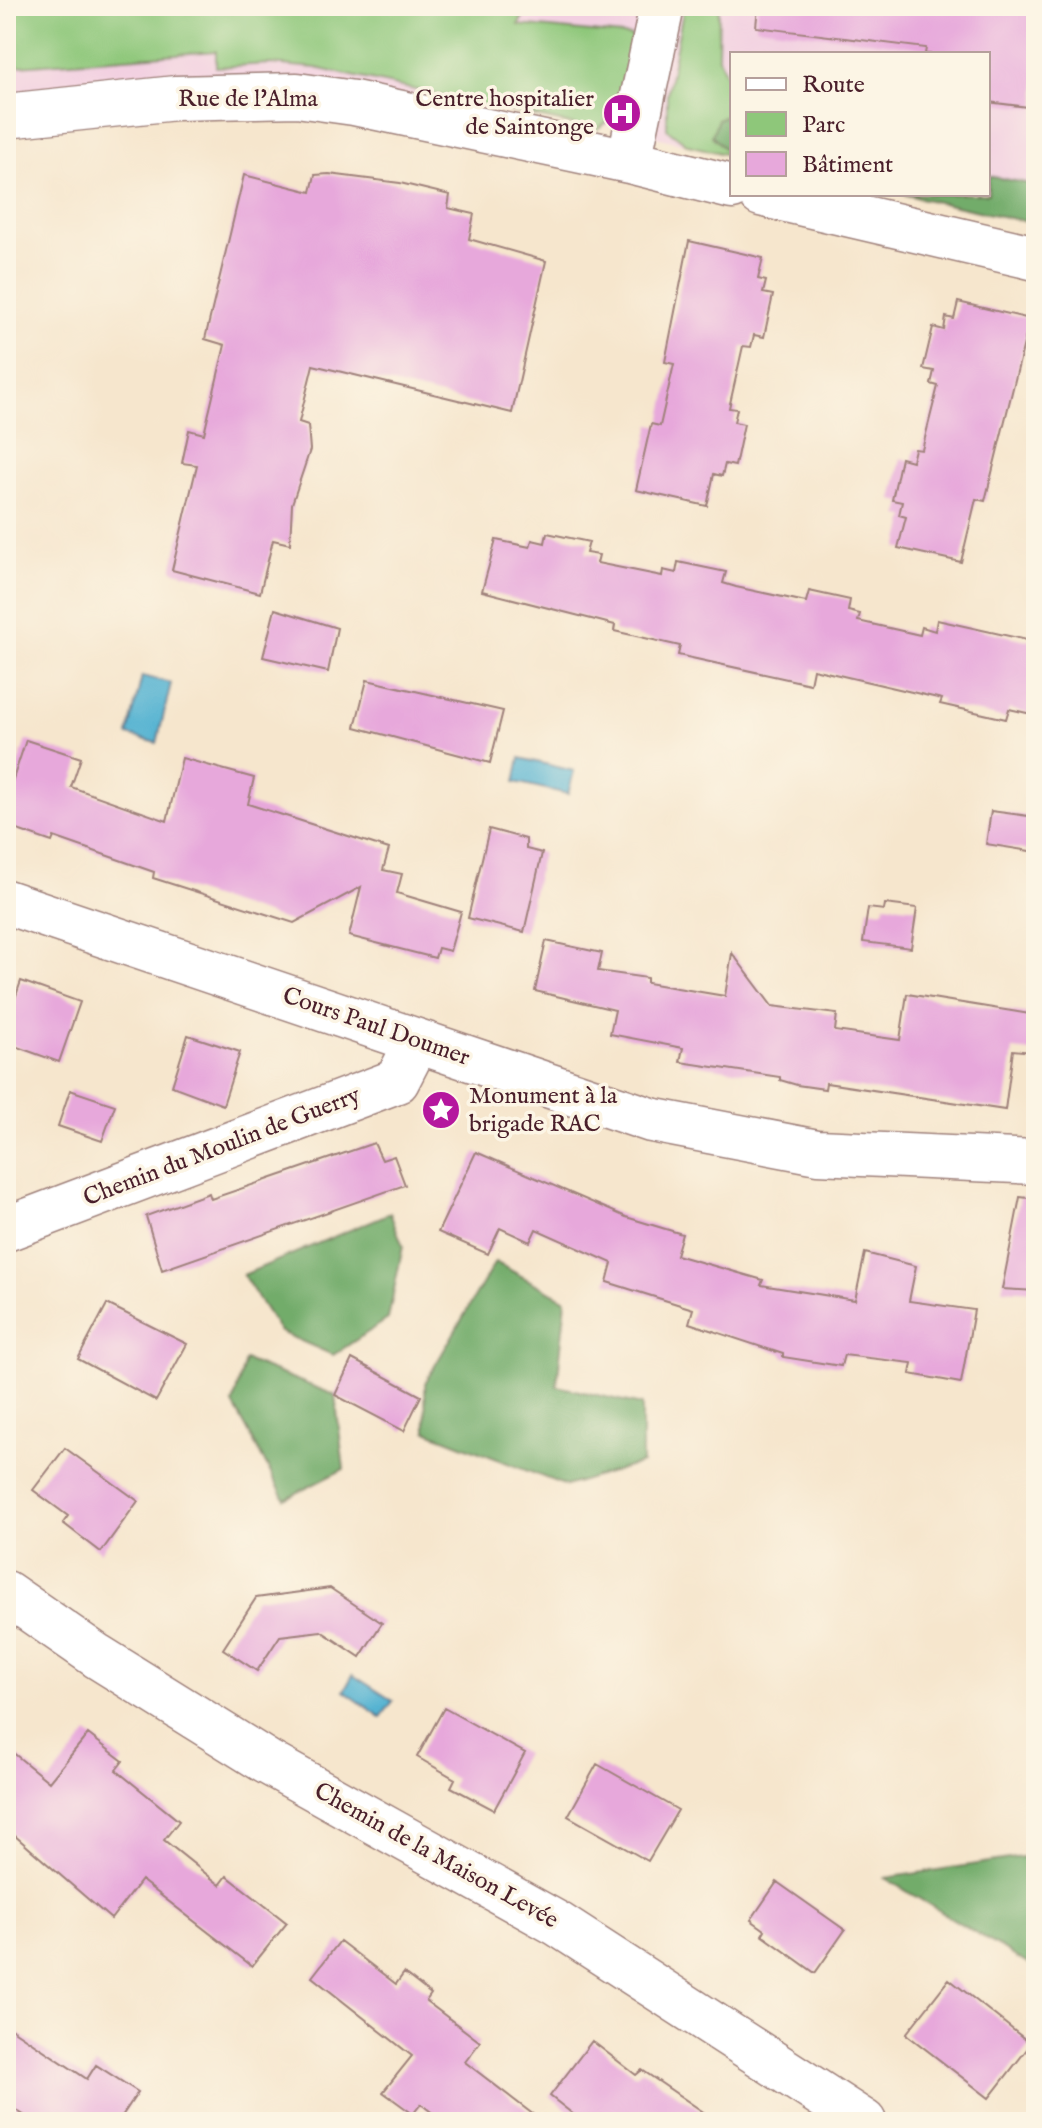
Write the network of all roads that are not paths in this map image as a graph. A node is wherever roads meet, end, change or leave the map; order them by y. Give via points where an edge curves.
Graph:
1 (662, 6) edge
2 (6, 116) edge
3 (629, 161) junction
4 (730, 186) edge
5 (770, 196) edge
6 (1036, 258) edge
7 (6, 902) edge
8 (417, 1042) junction
9 (1036, 1162) edge
10 (6, 1229) edge
11 (6, 1593) edge
12 (864, 2122) edge

1 - 3 street
2 - 3 street, Rue de l'Alma via 176,98 297,95
3 - 4 street, Rue de l'Alma
5 - 6 street
7 - 8 street, Cours Paul Doumer
8 - 9 street, Cours Paul Doumer via 651,1120 803,1149
8 - 10 street, Chemin du Moulin de Guerry via 397,1081
11 - 12 street, Chemin de la Maison Levée via 267,1762 558,1924

